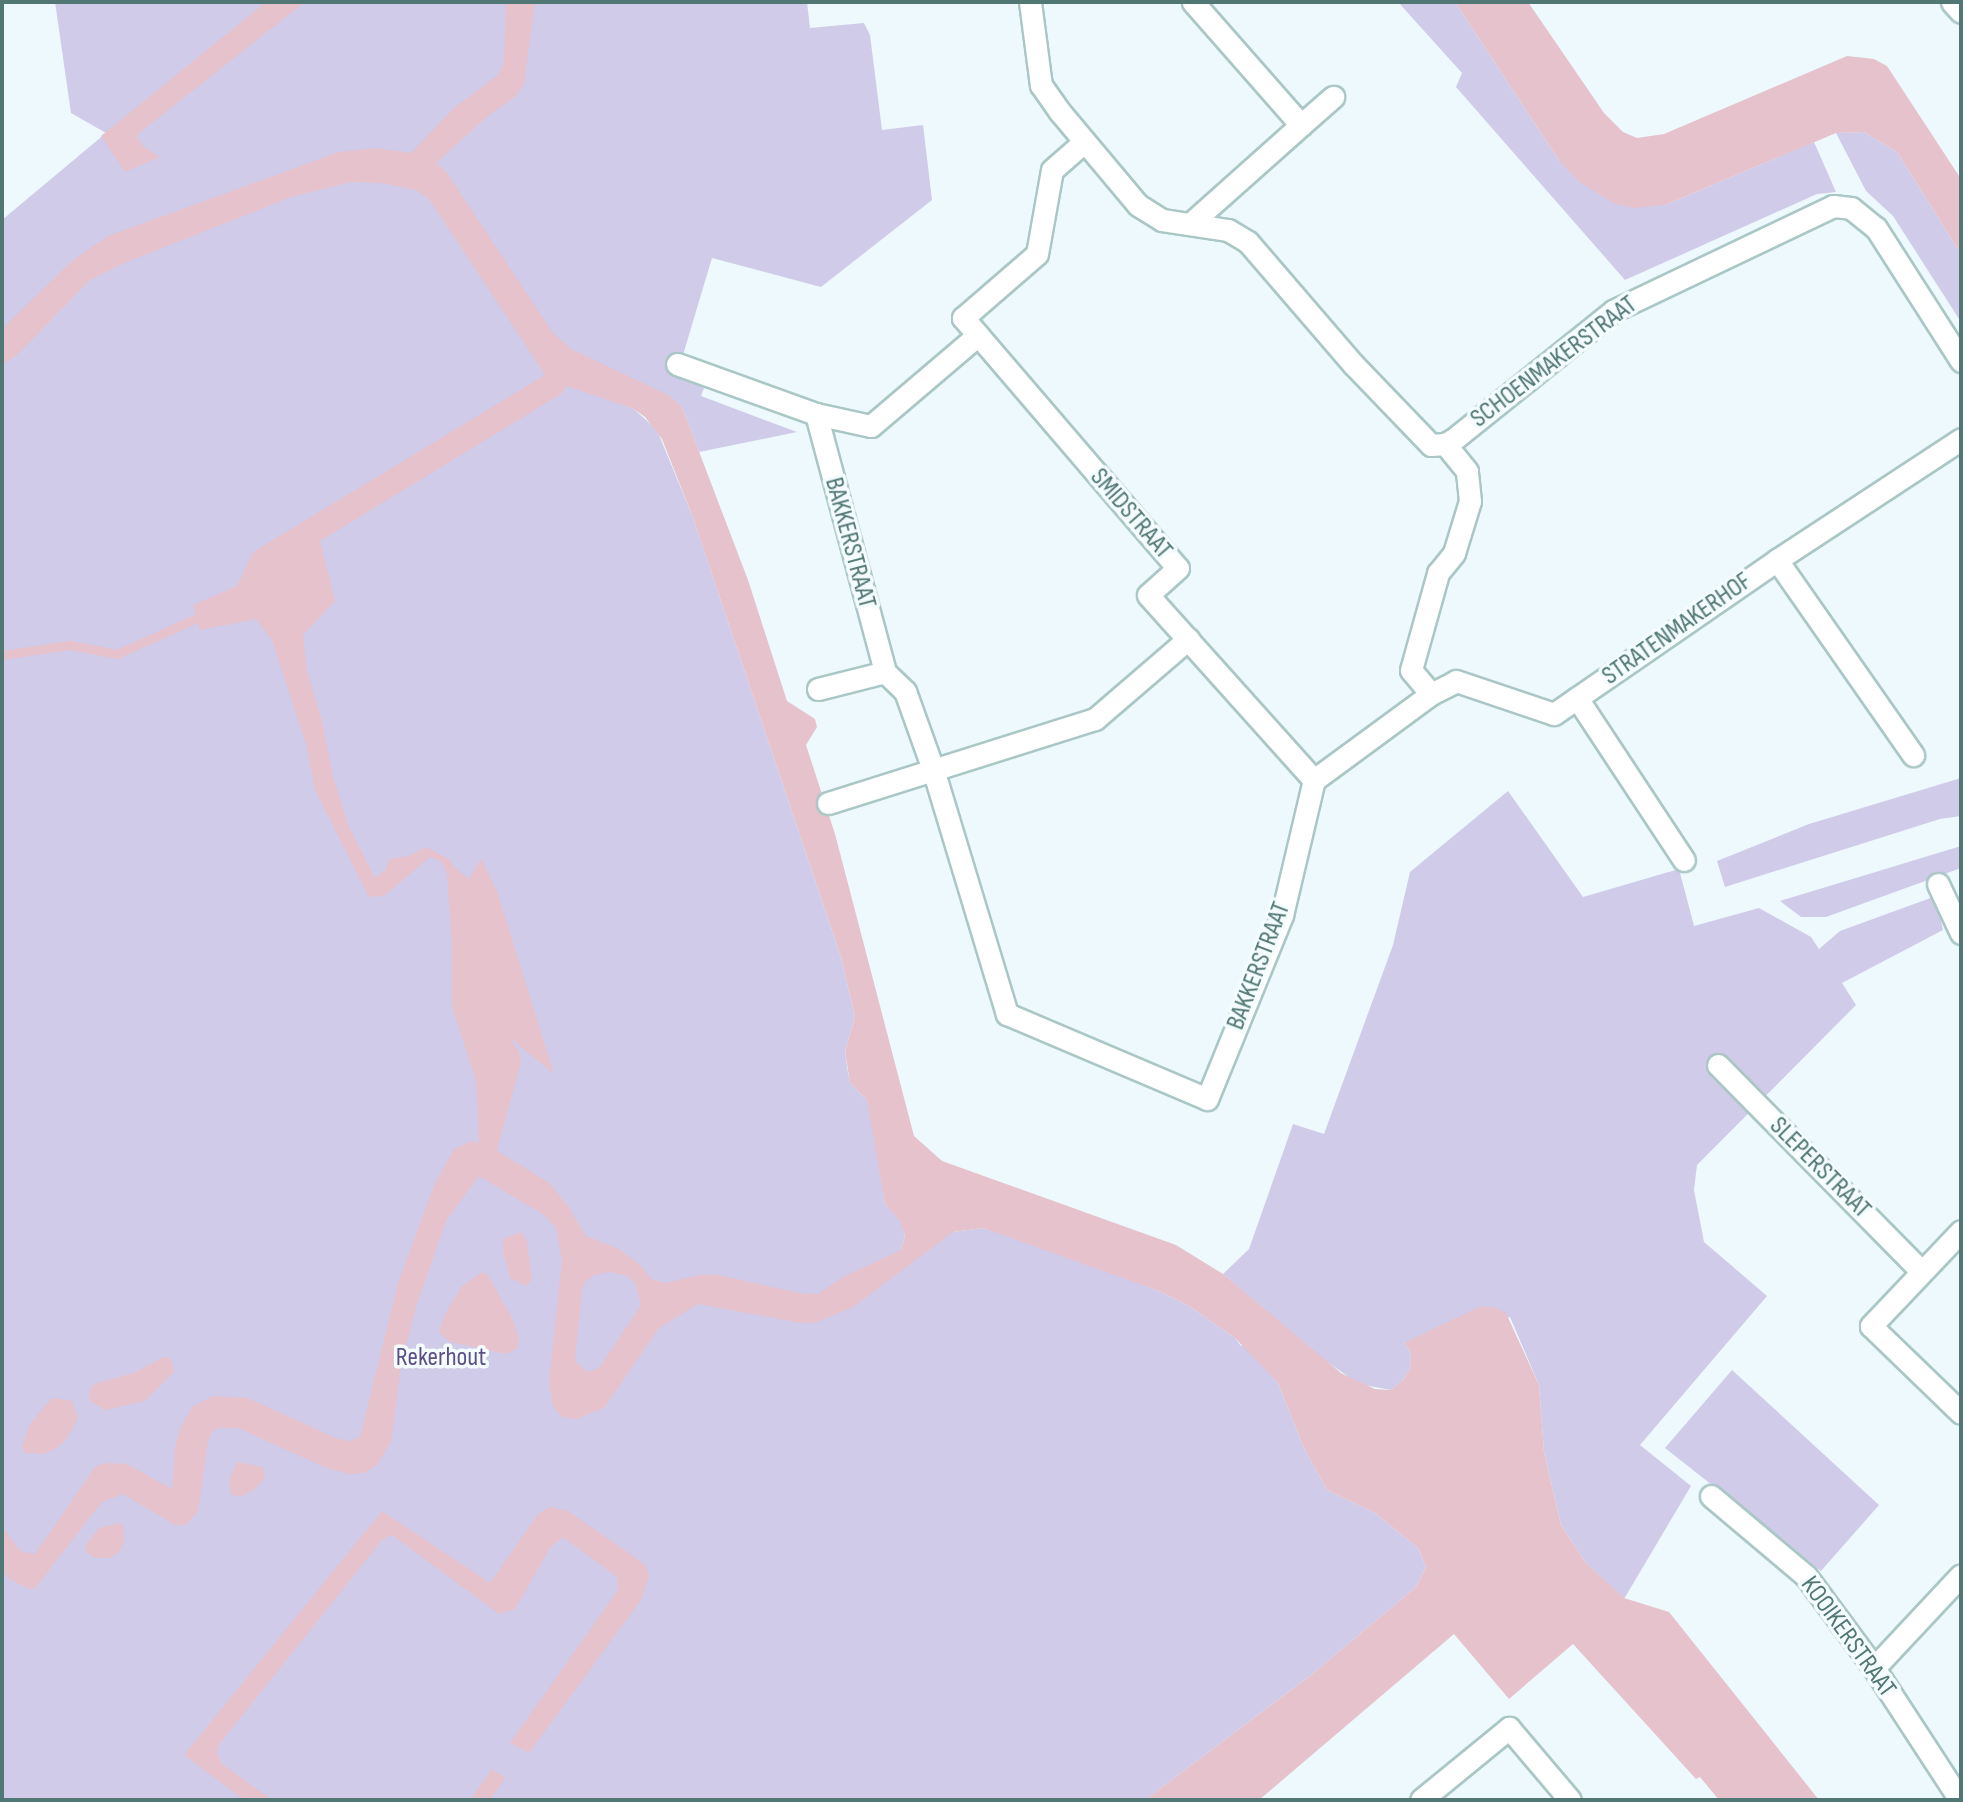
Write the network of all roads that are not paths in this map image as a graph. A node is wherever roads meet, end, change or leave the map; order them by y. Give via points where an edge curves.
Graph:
1 (1030, 2) edge
2 (1193, 2) edge
3 (1952, 2) edge
4 (1961, 12) edge
5 (1333, 97) dead end
6 (1301, 125) junction
7 (1084, 142) junction
8 (1190, 224) junction
9 (978, 335) junction
10 (1961, 361) edge
11 (677, 364) dead end
12 (816, 414) junction
13 (1961, 439) edge
14 (1445, 444) junction
15 (1777, 560) junction
16 (1188, 639) junction
17 (884, 672) junction
18 (818, 689) dead end
19 (1430, 694) junction
20 (1577, 698) junction
21 (1913, 755) dead end
22 (933, 769) junction
23 (1314, 780) junction
24 (828, 803) dead end
25 (1684, 860) dead end
26 (1938, 884) dead end
27 (1961, 933) edge
28 (1718, 1065) dead end
29 (1961, 1231) edge
30 (1921, 1271) junction
31 (1961, 1413) edge
32 (1711, 1496) dead end
33 (1961, 1575) edge
34 (1874, 1668) junction
35 (1421, 1800) edge
36 (1570, 1800) edge
37 (1960, 1800) edge

1 - 7 street, SCHOENMAKERSTRAAT via 1041,85
2 - 6 street
3 - 4 street
5 - 6 street
6 - 8 street
7 - 8 street, SCHOENMAKERSTRAAT via 1138,205 1162,220
7 - 9 street via 1052,170 1037,254 963,318
8 - 14 street, SCHOENMAKERSTRAAT via 1228,230 1248,242 1424,440 1431,445
9 - 12 street via 870,426
9 - 16 street, SMIDSTRAAT via 1178,568 1148,595
10 - 14 street, SCHOENMAKERSTRAAT via 1876,228 1851,208 1833,206 1613,311
11 - 12 street
12 - 17 street, BAKKERSTRAAT
13 - 15 street, STRATENMAKERHOF
14 - 19 street via 1467,471 1471,501 1454,553 1438,573 1411,670
15 - 20 street, STRATENMAKERHOF
15 - 21 street, STRATENMAKERHOF
16 - 22 street via 1095,719
16 - 23 street, SMIDSTRAAT
17 - 18 street
17 - 22 street, BAKKERSTRAAT via 905,691
19 - 20 street, STRATENMAKERHOF via 1456,681 1554,714
19 - 23 street
20 - 25 street, STRATENMAKERHOF
22 - 23 street, BAKKERSTRAAT via 1007,1014 1207,1099 1282,915
22 - 24 street
26 - 27 street
28 - 30 street, SLEPERSTRAAT
29 - 30 street
30 - 31 street via 1871,1325
32 - 34 street, KOOIKERSTRAAT via 1806,1576
33 - 34 street
34 - 37 street, KOOIKERSTRAAT
35 - 36 street via 1509,1728

